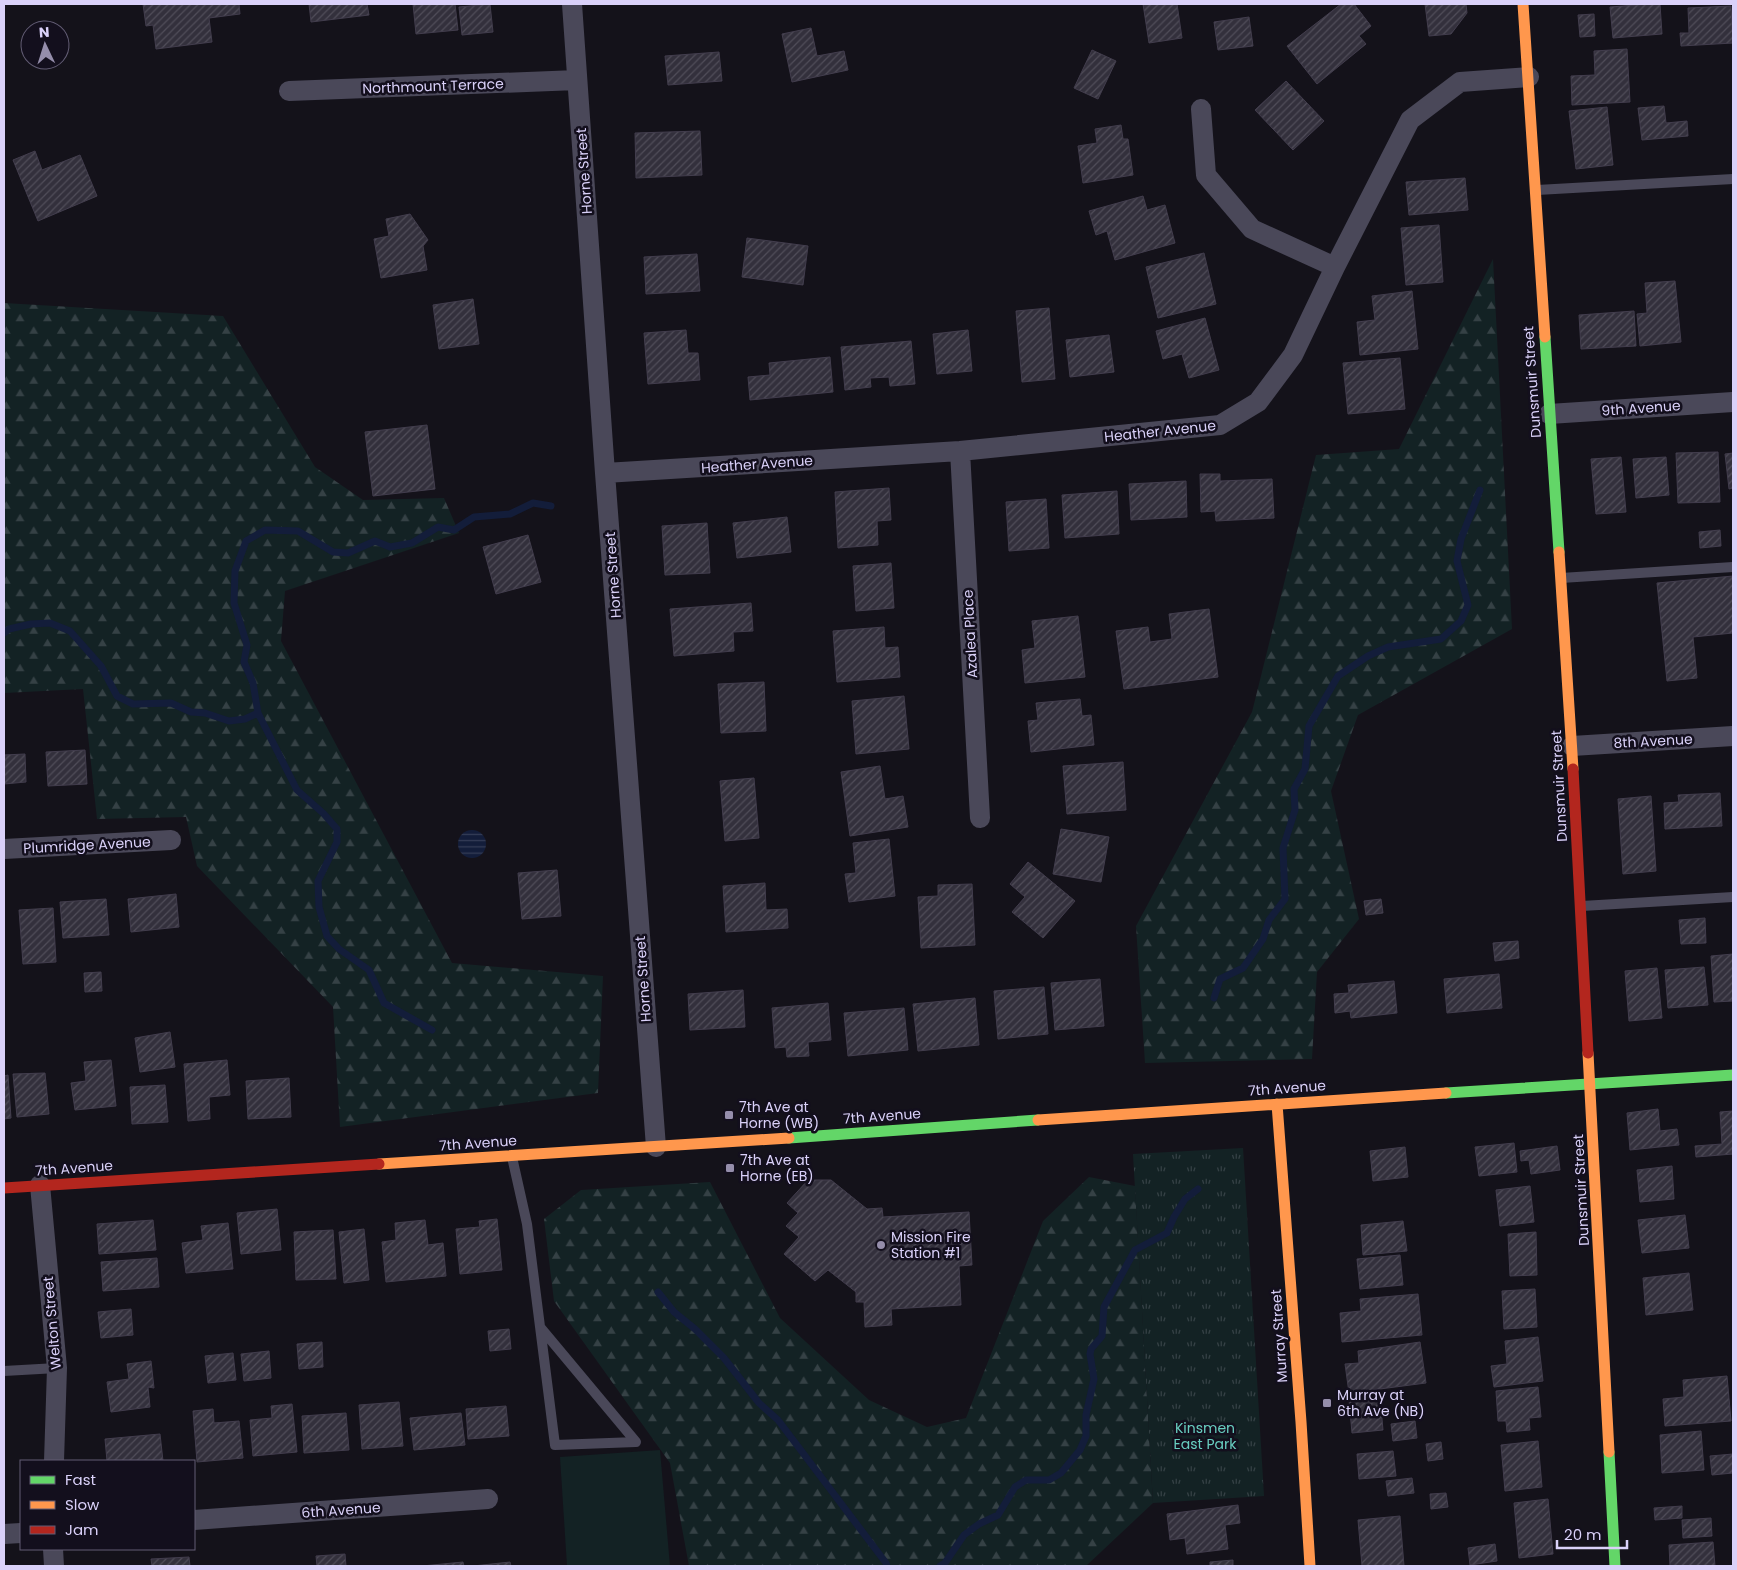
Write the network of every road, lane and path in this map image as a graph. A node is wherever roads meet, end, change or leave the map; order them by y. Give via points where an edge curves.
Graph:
1 (572, 4) edge
2 (1523, 4) edge
3 (1529, 77) junction
4 (577, 80) junction
5 (289, 91) dead end
6 (1201, 108) dead end
7 (1733, 179) edge
8 (1536, 190) junction
9 (1335, 267) junction
10 (1733, 402) edge
11 (1549, 414) junction
12 (960, 451) junction
13 (605, 473) junction
14 (1733, 567) edge
15 (1560, 578) junction
16 (1733, 736) edge
17 (1572, 746) junction
18 (980, 818) dead end
19 (171, 840) dead end
20 (4, 849) edge
21 (1733, 897) edge
22 (1581, 906) junction
23 (1733, 1075) edge
24 (1591, 1085) junction
25 (1277, 1104) junction
26 (656, 1147) junction
27 (512, 1156) junction
28 (40, 1185) junction
29 (4, 1188) edge
30 (540, 1327) junction
31 (57, 1368) junction
32 (4, 1371) edge
33 (54, 1460) edge
34 (488, 1499) dead end
35 (195, 1520) edge
36 (20, 1532) edge
37 (4, 1534) edge
38 (53, 1550) edge
39 (54, 1566) edge
40 (1310, 1566) edge
41 (1615, 1566) edge

1 - 4 street, Horne Street
2 - 3 street, Dunsmuir Street
3 - 8 street, Dunsmuir Street
3 - 9 street, Heather Avenue via 1460,82 1410,120
4 - 5 street, Northmount Terrace
4 - 13 street, Horne Street
6 - 9 street via 1206,175 1246,223 1252,229
7 - 8 lane
8 - 11 street, Dunsmuir Street
9 - 12 street, Heather Avenue via 1293,355 1258,402 1220,425
10 - 11 street, 9th Avenue
11 - 15 street, Dunsmuir Street
12 - 13 street, Heather Avenue
12 - 18 street, Azalea Place
13 - 26 street, Horne Street
14 - 15 lane
15 - 17 street, Dunsmuir Street
16 - 17 street, 8th Avenue
17 - 22 street, Dunsmuir Street
19 - 20 street, Plumridge Avenue
21 - 22 lane
22 - 24 street, Dunsmuir Street
23 - 24 street, 7th Avenue
24 - 25 street, 7th Avenue
24 - 41 street, Dunsmuir Street
25 - 26 street, 7th Avenue
25 - 40 street, Murray Street
26 - 27 street, 7th Avenue
27 - 28 street, 7th Avenue
27 - 30 lane via 527,1224
28 - 29 street, 7th Avenue
28 - 31 street, Welton Street
30 - 30 lane via 630,1435 636,1442 555,1445
31 - 32 lane
31 - 33 street, Welton Street
34 - 35 street, 6th Avenue
36 - 37 street
38 - 39 street

